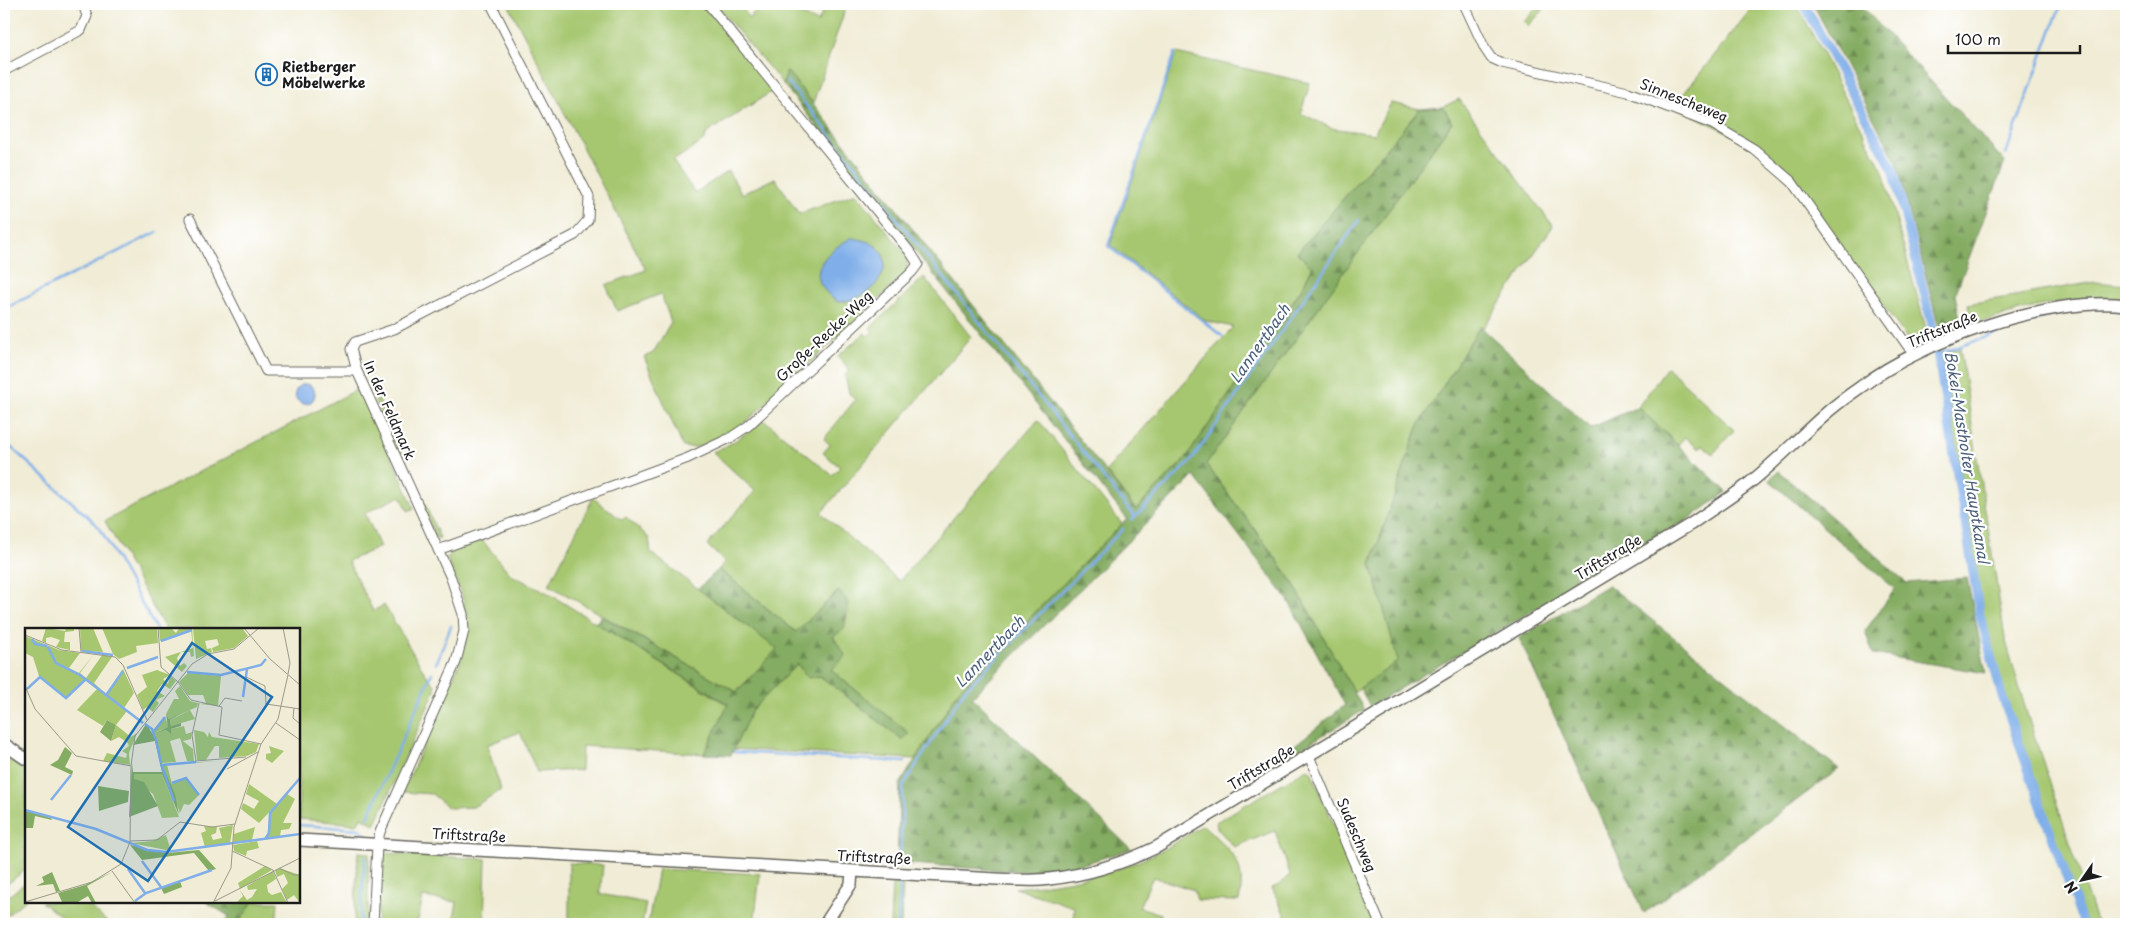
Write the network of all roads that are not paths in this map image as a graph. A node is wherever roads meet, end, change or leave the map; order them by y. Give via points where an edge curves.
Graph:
1 (83, 4) edge
2 (491, 4) edge
3 (708, 4) edge
4 (1464, 4) edge
5 (4, 71) edge
6 (190, 220) dead end
7 (2126, 305) edge
8 (1918, 353) junction
9 (357, 371) junction
10 (438, 550) junction
11 (4, 744) edge
12 (1309, 756) junction
13 (25, 758) edge
14 (300, 840) edge
15 (376, 845) junction
16 (852, 871) junction
17 (373, 924) edge
18 (825, 924) edge
19 (1380, 924) edge

1 - 5 street via 87,16 82,30
2 - 9 street, In der Feldmark via 589,197 588,220 576,235 394,329 355,342 351,349
3 - 10 street, Große-Recke-Weg via 918,264 748,426 730,438 688,458
4 - 8 street, Sinnescheweg via 1491,58 1628,92 1712,124 1754,149 1792,182
6 - 9 street via 266,371
7 - 8 street, Triftstraße via 2106,302 2074,304 2006,320
8 - 12 street, Triftstraße via 1864,384 1824,415 1747,485 1691,524
9 - 10 street, In der Feldmark
10 - 15 street, In der Feldmark via 459,599 464,632 456,662
11 - 13 street
12 - 16 street, Triftstraße via 1157,847 1086,872 1049,880 1014,880
12 - 19 street, Sudeschweg
14 - 15 street, Triftstraße
15 - 16 street, Triftstraße
15 - 17 street, In der Feldmark
16 - 18 street via 851,884

